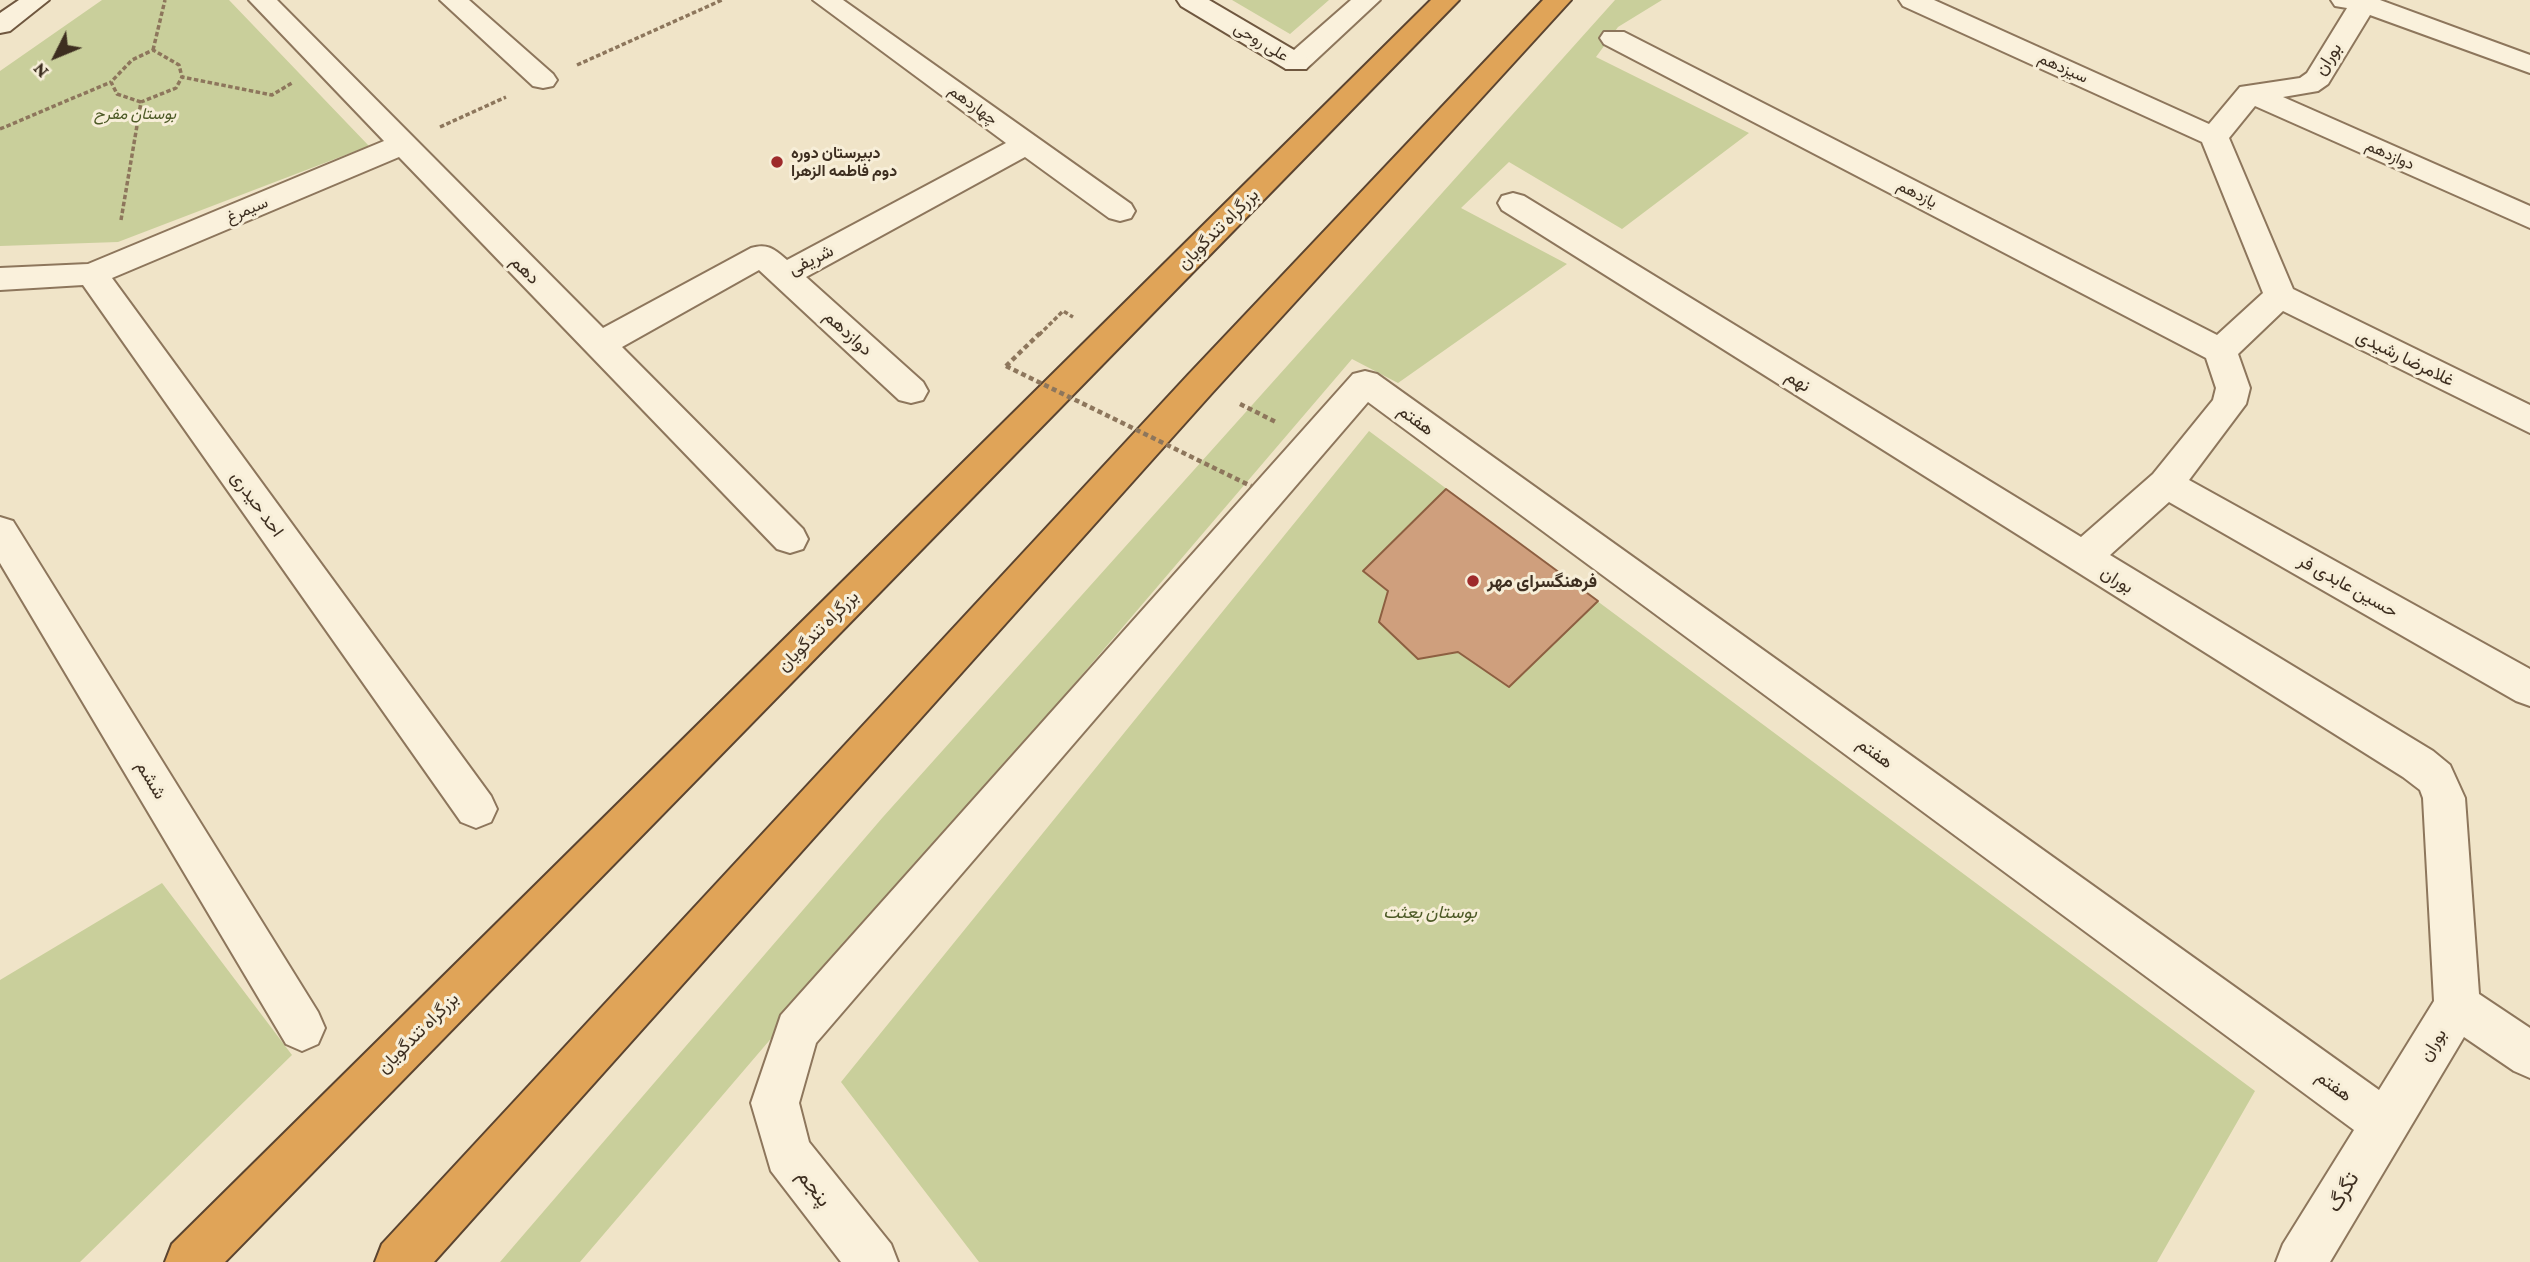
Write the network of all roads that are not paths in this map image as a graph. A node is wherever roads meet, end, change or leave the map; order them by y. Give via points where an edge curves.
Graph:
1 (36, 0) edge
2 (262, 0) edge
3 (453, 0) edge
4 (1190, 0) edge
5 (1367, 0) edge
6 (1446, 0) edge
7 (1558, 0) edge
8 (1912, 0) edge
9 (2357, 1) edge
10 (834, 2) edge
11 (0, 25) edge
12 (1615, 37) dead end
13 (2530, 65) edge
14 (543, 80) dead end
15 (2250, 93) junction
16 (2214, 137) junction
17 (1027, 144) junction
18 (401, 145) junction
19 (1513, 203) dead end
20 (1120, 211) dead end
21 (2530, 218) edge
22 (92, 274) junction
23 (784, 275) junction
24 (0, 279) edge
25 (2280, 296) junction
26 (599, 345) junction
27 (2220, 351) junction
28 (1365, 383) joint
29 (911, 391) dead end
30 (2530, 420) edge
31 (2166, 484) junction
32 (0, 531) edge
33 (790, 538) dead end
34 (2082, 558) junction
35 (2530, 689) edge
36 (476, 809) dead end
37 (2457, 1006) junction
38 (302, 1028) dead end
39 (2530, 1055) edge
40 (2385, 1123) junction
41 (190, 1262) edge
42 (400, 1262) edge
43 (873, 1262) edge
44 (2301, 1262) edge

1 - 11 street
2 - 18 street, دهم
3 - 14 street
4 - 5 street, علی روحی via 1296,63
6 - 41 highway, بزرگراه تندگویان
7 - 42 highway via 1200,384
8 - 16 street, سیزدهم
9 - 13 street
9 - 15 street, بوران via 2318,78 2298,87
10 - 17 street, چهاردهم
12 - 27 street, یازدهم
15 - 16 street
15 - 21 street, دوازدهم
16 - 25 street
17 - 20 street, چهاردهم
17 - 23 street, شریفی
18 - 22 street, سیمرغ
18 - 26 street, دهم
19 - 34 street, نهم
22 - 24 street
22 - 36 street, احد حیدری
23 - 26 street, شریفی via 762,255
23 - 29 street, دوازدهم
25 - 27 street
25 - 30 street, غلامرضا رشیدی
26 - 33 street, دهم
27 - 31 street, بوران via 2233,388 2230,404
28 - 40 street, هفتم
28 - 43 street, پنجم via 797,1031 775,1103 788,1154
31 - 34 street, بوران
31 - 35 street, حسین عابدی‌ فر
32 - 38 street, ششم
34 - 37 street, بوران via 2435,778 2444,798
37 - 39 street
37 - 40 street, بوران
40 - 44 street, تگرگ

